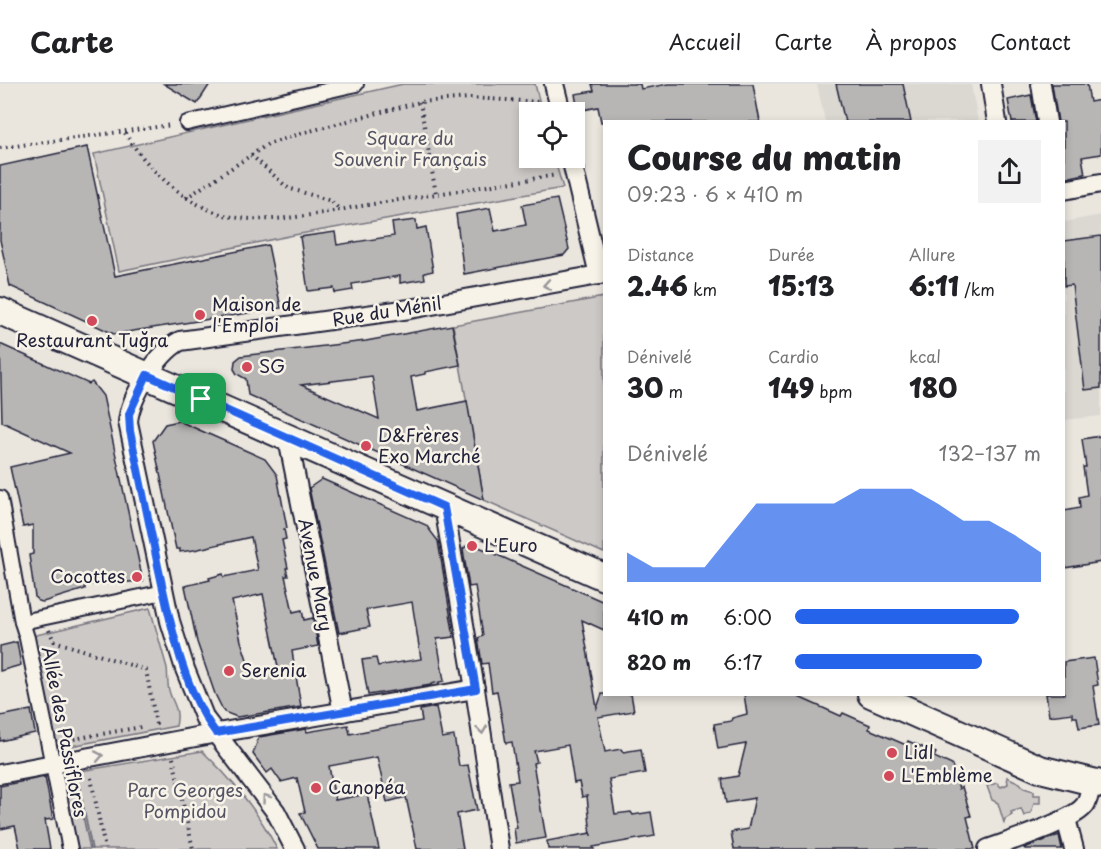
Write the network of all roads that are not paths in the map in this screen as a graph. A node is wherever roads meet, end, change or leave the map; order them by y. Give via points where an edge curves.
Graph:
1 (356, 84) edge
2 (554, 84) edge
3 (991, 84) edge
4 (1041, 84) edge
5 (558, 102) edge
6 (997, 120) edge
7 (1047, 120) edge
8 (187, 123) road end
9 (574, 168) edge
10 (1101, 183) edge
11 (1065, 190) edge
12 (602, 274) edge
13 (0, 312) edge
14 (147, 375) junction
15 (288, 439) junction
16 (0, 498) edge
17 (444, 507) junction
18 (603, 577) edge
19 (164, 592) junction
20 (22, 622) junction
21 (476, 689) junction
22 (876, 696) edge
23 (343, 712) junction
24 (216, 733) junction
25 (51, 765) junction
26 (0, 774) edge
27 (1097, 783) edge
28 (1066, 819) junction
29 (70, 849) edge
30 (295, 849) edge
31 (499, 849) edge
32 (988, 849) edge
33 (1074, 849) edge

1 - 8 street
2 - 5 street
3 - 6 street
4 - 7 street
9 - 12 street
10 - 11 street
12 -> 14 street, Rue du Ménil via 410,309 180,341
13 - 14 main road
14 - 15 main road
14 - 19 street, Rue du Ménil via 128,422
15 - 17 main road
15 - 23 street, Avenue Mary
16 - 20 street, Allée des Passiflores
17 - 18 main road
17 - 21 street
19 - 20 street
19 - 24 street, Rue du Ménil via 185,669 205,718
20 - 25 street, Allée des Passiflores
21 - 23 street
21 -> 31 street
22 - 27 main road via 1040,769
23 - 24 street
25 -> 24 street
30 -> 24 street, Rue du Ménil via 276,812
25 - 26 street
25 - 29 street, Allée des Passiflores
27 - 28 street via 1086,804
28 - 32 street
28 - 33 street

